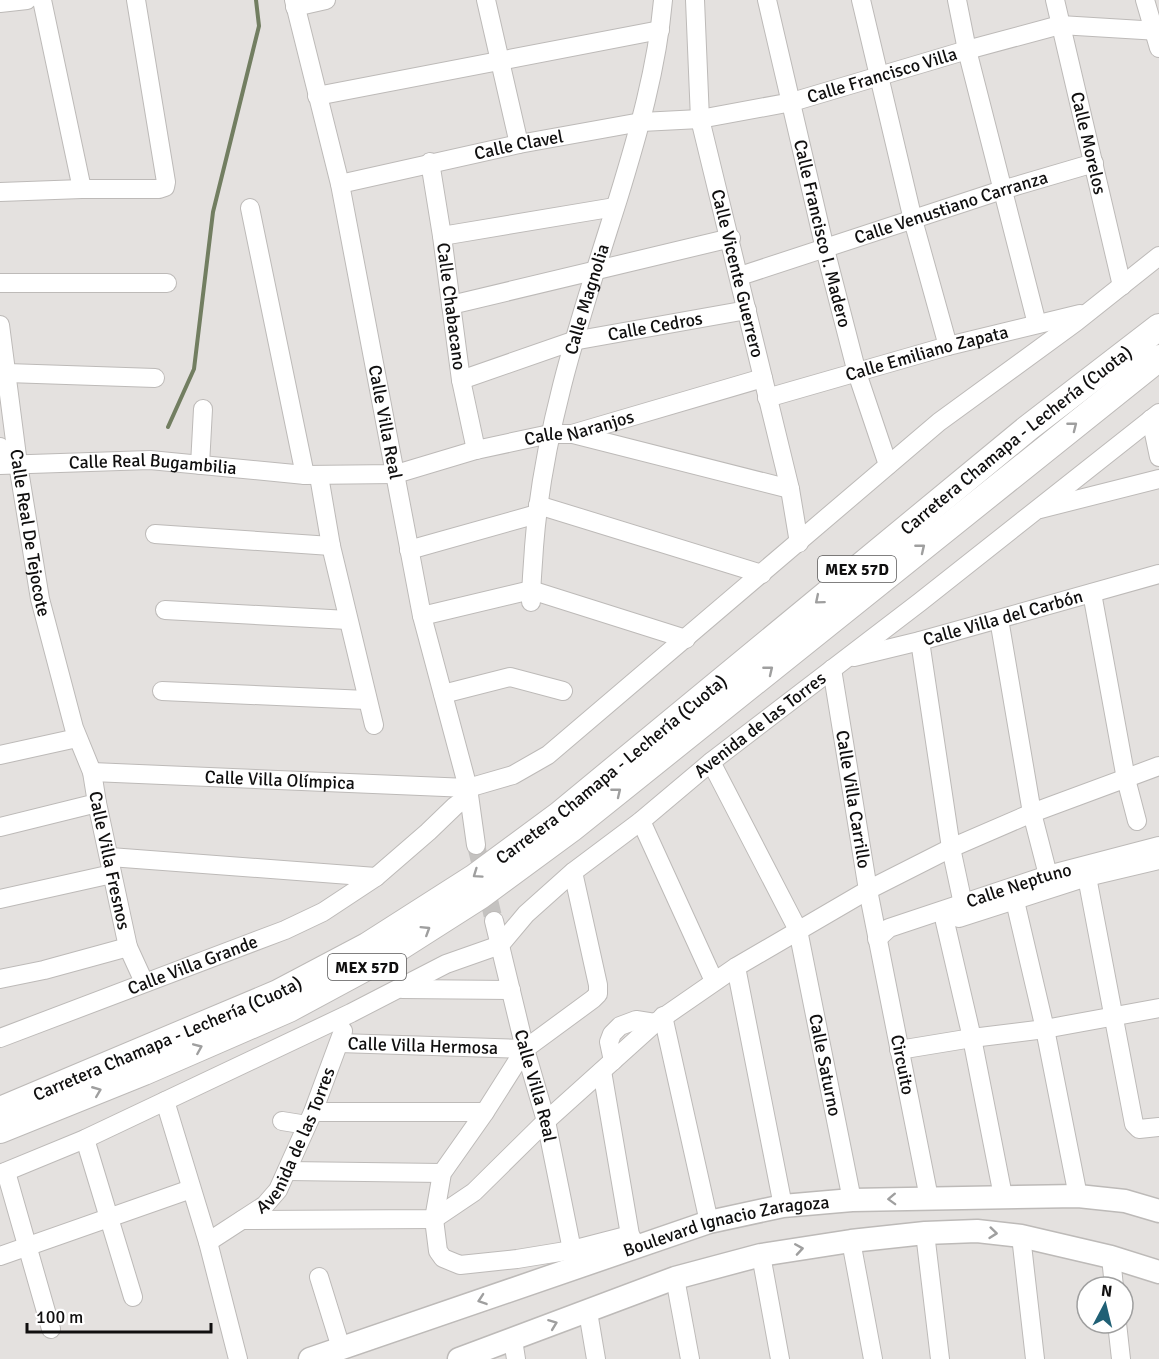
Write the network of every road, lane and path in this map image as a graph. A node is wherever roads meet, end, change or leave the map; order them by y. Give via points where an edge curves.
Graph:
1 (27, 0) edge
2 (42, 0) edge
3 (136, 0) edge
4 (326, 0) edge
5 (486, 0) edge
6 (663, 0) edge
7 (694, 0) edge
8 (767, 0) edge
9 (861, 0) edge
10 (957, 0) edge
11 (1055, 0) edge
12 (1145, 0) edge
13 (0, 3) edge
14 (294, 3) edge
15 (1060, 25) junction
16 (660, 30) junction
17 (1157, 37) edge
18 (967, 50) junction
19 (500, 61) junction
20 (879, 76) junction
21 (317, 96) junction
22 (792, 102) junction
23 (700, 119) junction
24 (641, 122) junction
25 (519, 144) junction
26 (430, 162) junction
27 (1094, 163) junction
28 (340, 184) junction
29 (82, 189) junction
30 (1002, 190) junction
31 (0, 192) edge
32 (615, 207) junction
33 (250, 208) dead end
34 (913, 220) junction
35 (442, 236) junction
36 (730, 238) junction
37 (825, 249) junction
38 (1159, 256) edge
39 (596, 270) junction
40 (740, 276) junction
41 (0, 283) edge
42 (167, 283) dead end
43 (1122, 286) junction
44 (451, 305) junction
45 (747, 310) junction
46 (1088, 313) junction
47 (1037, 324) junction
48 (0, 325) edge
49 (1159, 327) edge
50 (573, 341) junction
51 (948, 346) junction
52 (1159, 358) edge
53 (7, 373) junction
54 (857, 373) junction
55 (155, 378) dead end
56 (763, 378) junction
57 (461, 380) junction
58 (767, 398) junction
59 (203, 409) dead end
60 (1155, 416) edge
61 (550, 434) junction
62 (572, 434) junction
63 (476, 450) junction
64 (1159, 457) edge
65 (6, 460) edge
66 (200, 465) junction
67 (888, 465) junction
68 (396, 474) junction
69 (312, 476) junction
70 (1159, 479) edge
71 (790, 489) junction
72 (537, 510) junction
73 (1033, 511) junction
74 (155, 534) dead end
75 (799, 543) junction
76 (331, 546) junction
77 (409, 550) junction
78 (762, 574) junction
79 (1159, 574) edge
80 (1092, 593) junction
81 (531, 596) junction
82 (165, 610) dead end
83 (422, 616) junction
84 (999, 619) junction
85 (348, 620) junction
86 (686, 639) junction
87 (920, 641) junction
88 (839, 664) junction
89 (162, 691) dead end
90 (563, 691) dead end
91 (442, 694) junction
92 (367, 700) junction
93 (374, 724) dead end
94 (77, 738) junction
95 (0, 756) edge
96 (711, 762) junction
97 (1159, 766) edge
98 (92, 772) junction
99 (1126, 779) junction
100 (469, 792) junction
101 (97, 803) junction
102 (1032, 813) junction
103 (641, 821) junction
104 (1137, 821) dead end
105 (0, 827) edge
106 (476, 845) tunnel mouth
107 (1159, 846) edge
108 (951, 848) junction
109 (1159, 860) edge
110 (111, 866) junction
111 (573, 872) junction
112 (1048, 875) junction
113 (376, 877) junction
114 (1087, 877) junction
115 (868, 890) junction
116 (0, 898) edge
117 (1015, 901) junction
118 (963, 904) junction
119 (494, 921) tunnel mouth
120 (945, 922) junction
121 (798, 930) junction
122 (879, 934) junction
123 (500, 945) junction
124 (128, 947) junction
125 (736, 967) junction
126 (0, 979) edge
127 (714, 981) junction
128 (144, 982) junction
129 (400, 989) junction
130 (512, 990) junction
131 (1159, 1008) edge
132 (351, 1013) junction
133 (1115, 1016) junction
134 (659, 1019) junction
135 (1045, 1029) junction
136 (0, 1038) edge
137 (972, 1038) junction
138 (339, 1043) junction
139 (525, 1049) junction
140 (899, 1050) junction
141 (607, 1066) junction
142 (165, 1101) junction
143 (0, 1110) edge
144 (486, 1112) junction
145 (310, 1118) junction
146 (282, 1121) dead end
147 (546, 1121) junction
148 (1159, 1127) edge
149 (0, 1130) edge
150 (85, 1139) junction
151 (287, 1171) junction
152 (3, 1173) edge
153 (442, 1173) junction
154 (191, 1189) junction
155 (1003, 1196) junction
156 (1078, 1196) junction
157 (929, 1198) junction
158 (852, 1200) junction
159 (783, 1206) junction
160 (1159, 1211) edge
161 (109, 1218) junction
162 (434, 1219) junction
163 (242, 1220) junction
164 (709, 1222) junction
165 (925, 1233) junction
166 (1022, 1236) junction
167 (634, 1241) junction
168 (851, 1241) junction
169 (208, 1242) junction
170 (28, 1248) junction
171 (572, 1250) junction
172 (761, 1255) junction
173 (0, 1256) edge
174 (1111, 1257) junction
175 (1159, 1272) edge
176 (1113, 1275) edge
177 (319, 1277) dead end
178 (675, 1278) junction
179 (134, 1297) dead end
180 (588, 1311) junction
181 (51, 1329) dead end
182 (1118, 1335) edge
183 (341, 1348) junction
184 (515, 1349) edge
185 (238, 1359) edge
186 (310, 1359) edge
187 (459, 1359) edge
188 (596, 1359) edge
189 (690, 1359) edge
190 (780, 1359) edge
191 (873, 1359) edge
192 (940, 1359) edge
193 (1035, 1359) edge
194 (1121, 1359) edge

1 - 13 street
2 - 29 street
3 - 29 street via 165,187
4 - 14 street
5 - 19 street
6 - 16 street, Calle Magnolia
7 - 23 street, Calle Vicente Guerrero
8 - 22 street, Calle Francisco I. Madero
9 - 20 street
10 - 18 street
11 - 15 street, Calle Morelos
12 - 17 street
14 - 21 street, Calle Villa Real
15 - 17 street, Calle Francisco Villa
15 - 18 street, Calle Francisco Villa
15 - 27 street, Calle Morelos
16 - 19 street
16 - 24 street, Calle Magnolia
18 - 20 street, Calle Francisco Villa
18 - 30 street
19 - 21 street
19 - 25 street
20 - 22 street, Calle Francisco Villa
20 - 34 street
21 - 28 street, Calle Villa Real
22 - 23 street, Calle Francisco Villa
22 - 37 street, Calle Francisco I. Madero
23 - 24 street, Calle Clavel
23 - 36 street, Calle Vicente Guerrero
24 - 25 street, Calle Clavel
24 - 32 street, Calle Magnolia
25 - 26 street, Calle Clavel
26 - 28 street, Calle Clavel
26 - 35 street, Calle Chabacano
27 - 30 street, Calle Venustiano Carranza
27 - 43 street, Calle Morelos
28 - 68 street, Calle Villa Real
29 - 31 street
30 - 34 street, Calle Venustiano Carranza
30 - 47 street
32 - 35 street
32 - 39 street, Calle Magnolia
33 - 69 street
34 - 37 street, Calle Venustiano Carranza
34 - 51 street
35 - 44 street, Calle Chabacano
36 - 39 street
36 - 40 street, Calle Vicente Guerrero
37 - 40 street, Calle Venustiano Carranza
37 - 54 street, Calle Francisco I. Madero
38 - 43 street
39 - 44 street
39 - 50 street, Calle Magnolia
40 - 45 street, Calle Vicente Guerrero
41 - 42 street
43 - 46 street
44 - 57 street, Calle Chabacano
45 - 50 street, Calle Cedros
45 - 56 street, Calle Vicente Guerrero
46 - 47 street, Calle Emiliano Zapata
46 - 67 street via 939,422
47 - 51 street, Calle Emiliano Zapata
48 - 53 street, Calle Real De Tejocote
49 -> 143 highway, Carretera Chamapa - Lechería (Cuota) / MEX 57D via 1028,428 559,815 475,877 367,946 278,993
50 - 57 street, Calle Cedros
50 - 61 street, Calle Magnolia
51 - 54 street, Calle Emiliano Zapata
149 -> 52 highway, Carretera Chamapa - Lechería (Cuota) / MEX 57D via 289,1009 378,960 480,896 571,829
53 - 55 street
53 - 65 street, Calle Real De Tejocote
54 - 58 street, Calle Emiliano Zapata
54 - 67 street, Calle Francisco I. Madero
56 - 58 street, Calle Vicente Guerrero
56 - 62 street, Calle Naranjos
57 - 63 street, Calle Chabacano
58 - 71 street, Calle Vicente Guerrero
59 - 66 street
60 - 64 street
60 - 73 street, Avenida de las Torres
61 - 62 street, Calle Naranjos
61 - 63 street, Calle Naranjos
61 - 72 street, Calle Magnolia
62 - 71 street
63 - 68 street, Calle Naranjos
65 - 66 street, Calle Real Bugambilia via 150,460
65 - 94 street, Calle Real De Tejocote
66 - 69 street, Calle Real Bugambilia
67 - 75 street
68 - 69 street, Calle Real Bugambilia
68 - 77 street, Calle Villa Real
69 - 76 street
70 - 73 street
71 - 75 street, Calle Vicente Guerrero
72 - 77 street
72 - 78 street
72 - 81 street, Calle Magnolia
73 - 88 street, Avenida de las Torres
74 - 76 street
75 - 78 street
76 - 85 street
77 - 83 street, Calle Villa Real
78 - 86 street
79 - 80 street, Calle Villa del Carbón
80 - 84 street, Calle Villa del Carbón
80 - 99 street
81 - 83 street
81 - 86 street
82 - 85 street
83 - 91 street, Calle Villa Real
84 - 87 street, Calle Villa del Carbón
84 - 102 street
85 - 92 street
86 - 100 street via 548,755 513,775
87 - 88 street, Calle Villa del Carbón
87 - 108 street
88 - 96 street, Avenida de las Torres
88 - 115 street, Calle Villa Carrillo
89 - 92 street
90 - 91 street via 510,677
91 - 100 street, Calle Villa Real
92 - 93 street
94 - 95 street
94 - 98 street, Calle Villa Fresnos
96 - 103 street, Avenida de las Torres
96 - 121 street, Calle Saturno
97 - 99 street
98 - 100 street, Calle Villa Olímpica
98 - 101 street, Calle Villa Fresnos
99 - 102 street
99 - 104 street
100 - 106 street, Calle Villa Real
100 - 113 street, Calle Villa Grande
101 - 105 street
101 - 110 street, Calle Villa Fresnos
102 - 108 street
102 - 112 street
103 - 111 street, Avenida de las Torres
103 - 127 street
107 - 112 street, Calle Neptuno
108 - 115 street
108 - 118 street
109 - 114 street, Calle Neptuno
110 - 113 street
110 - 116 street
110 - 124 street, Calle Villa Fresnos
111 - 123 street, Avenida de las Torres via 526,914
111 - 139 street, Calle Villa Hermosa via 598,994
112 - 118 street, Calle Neptuno
113 - 128 street, Calle Villa Grande via 323,912 285,930
114 - 117 street, Calle Neptuno
114 - 133 street
115 - 121 street
115 - 122 street, Calle Villa Carrillo
117 - 120 street, Calle Neptuno
117 - 135 street
118 - 122 street, Calle Neptuno
119 - 123 street, Calle Villa Real
120 - 122 street, Calle Neptuno via 893,936
120 - 137 street
121 - 125 street
121 - 158 street, Calle Saturno
122 - 140 street, Circuito
123 - 129 street via 446,964
123 - 130 street, Calle Villa Real
124 - 126 street
124 - 128 street, Calle Villa Fresnos
125 - 127 street
125 - 159 street
127 - 134 street
128 - 136 street, Calle Villa Grande
129 - 130 street
129 - 132 street
130 - 139 street, Calle Villa Real
131 - 133 street
132 - 138 street, Avenida de las Torres
132 - 142 street
133 - 135 street
133 - 148 street via 1134,1124 1139,1129
134 - 141 street
134 - 164 street
135 - 137 street
135 - 156 street
137 - 140 street
137 - 155 street
138 - 139 street, Calle Villa Hermosa
138 - 145 street, Avenida de las Torres
139 - 144 street
139 - 147 street, Calle Villa Real
140 - 157 street, Circuito
141 - 147 street
141 - 167 street
142 - 150 street
142 - 154 street
144 - 145 street
144 - 153 street
145 - 146 street
145 - 151 street, Avenida de las Torres
147 - 162 street via 474,1192
147 - 171 street, Calle Villa Real
150 - 152 street
150 - 161 street
151 - 153 street
151 - 163 street, Avenida de las Torres via 265,1205
152 - 170 street
153 - 162 street
154 - 161 street
154 - 169 street
155 - 156 main road, Boulevard Ignacio Zaragoza
155 - 157 main road, Boulevard Ignacio Zaragoza
156 - 160 main road, Boulevard Ignacio Zaragoza via 1125,1201
157 -> 158 main road, Boulevard Ignacio Zaragoza
158 - 159 main road, Boulevard Ignacio Zaragoza
159 - 164 main road, Boulevard Ignacio Zaragoza
161 - 170 street
161 - 179 street
162 - 163 street
162 - 171 street via 438,1251 443,1258 460,1265
163 - 169 street, Avenida de las Torres
164 - 167 main road, Boulevard Ignacio Zaragoza
165 -> 166 main road, Boulevard Ignacio Zaragoza via 977,1231
165 - 168 main road, Boulevard Ignacio Zaragoza
165 - 192 street
166 - 174 main road, Boulevard Ignacio Zaragoza
166 - 193 street
167 - 171 street
167 -> 183 main road, Boulevard Ignacio Zaragoza
172 -> 168 main road, Boulevard Ignacio Zaragoza
168 - 191 street
169 - 185 street
170 - 173 street
170 - 181 street
172 - 178 main road, Boulevard Ignacio Zaragoza
172 - 190 street
174 - 175 main road, Boulevard Ignacio Zaragoza
174 - 176 street
177 - 183 street
178 - 180 main road, Boulevard Ignacio Zaragoza
178 - 189 street
184 -> 180 main road, Boulevard Ignacio Zaragoza
180 - 188 street
182 - 194 street
183 - 186 main road, Boulevard Ignacio Zaragoza
184 - 187 main road, Boulevard Ignacio Zaragoza

